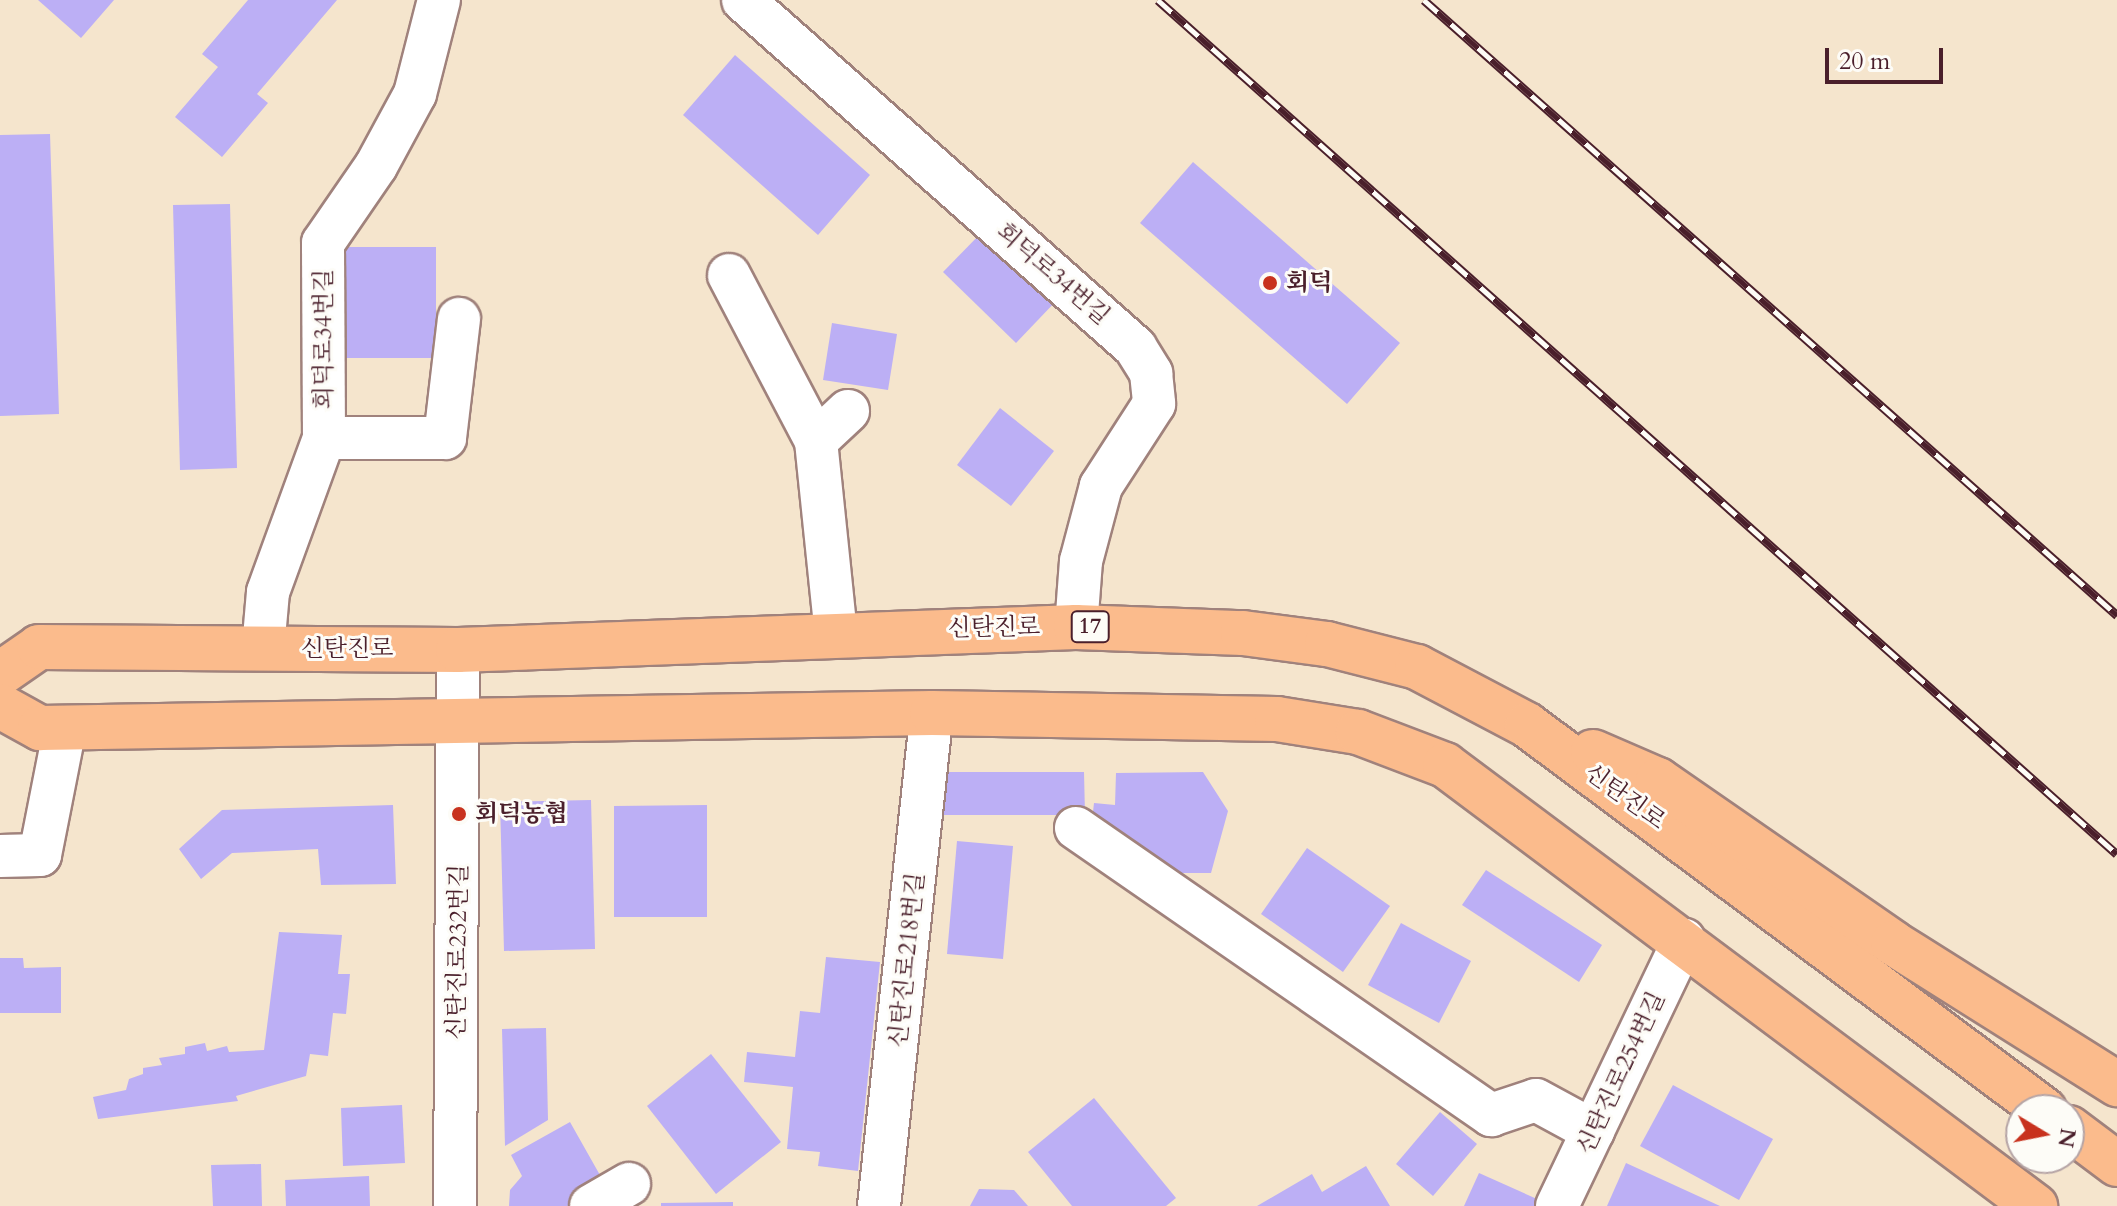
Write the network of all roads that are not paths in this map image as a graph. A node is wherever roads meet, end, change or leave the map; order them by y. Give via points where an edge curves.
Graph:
1 (439, 0) edge
2 (743, 0) edge
3 (729, 275) dead end
4 (459, 319) dead end
5 (848, 411) dead end
6 (324, 438) junction
7 (816, 441) junction
8 (1076, 627) junction
9 (836, 634) junction
10 (263, 649) junction
11 (458, 650) junction
12 (0, 674) edge
13 (0, 706) edge
14 (932, 713) junction
15 (460, 722) junction
16 (1527, 725) junction
17 (65, 727) junction
18 (1076, 828) dead end
19 (0, 856) edge
20 (1684, 940) junction
21 (2117, 1084) edge
22 (2023, 1094) edge
23 (1593, 1131) junction
24 (2085, 1140) edge
25 (2117, 1164) edge
26 (629, 1184) dead end
27 (455, 1206) edge
28 (591, 1206) edge
29 (879, 1206) edge
30 (1557, 1206) edge
31 (2035, 1206) edge

1 - 6 street, 회덕로34번길 via 415,94 376,166 323,243
2 - 8 street, 회덕로34번길 via 1135,347 1151,373 1154,404 1101,486 1081,561
3 - 7 street
4 - 6 street via 445,438
5 - 7 street
6 - 10 street, 회덕로34번길 via 268,592
7 - 9 street
8 - 9 main road, 신탄진로 / 17
8 - 16 main road, 신탄진로 / 17 via 1243,633 1327,644 1417,667
9 - 11 main road, 신탄진로 / 17
10 - 11 main road, 신탄진로 / 17
10 - 12 main road, 신탄진로 / 17 via 39,647
11 - 15 street, 신탄진로232번길
13 - 17 main road via 40,728
14 - 15 main road
14 - 20 main road via 1277,719 1358,732 1445,765
14 - 29 street, 신탄진로218번길
15 - 17 main road
15 - 27 street, 신탄진로232번길
16 - 21 main road via 1658,780 1893,943
16 - 22 main road, 신탄진로 / 17
17 - 19 street via 40,855
18 - 23 street via 1491,1115 1536,1100
20 - 23 street, 신탄진로254번길
20 - 31 main road
23 - 30 street, 신탄진로254번길
24 - 25 main road
26 - 28 street

